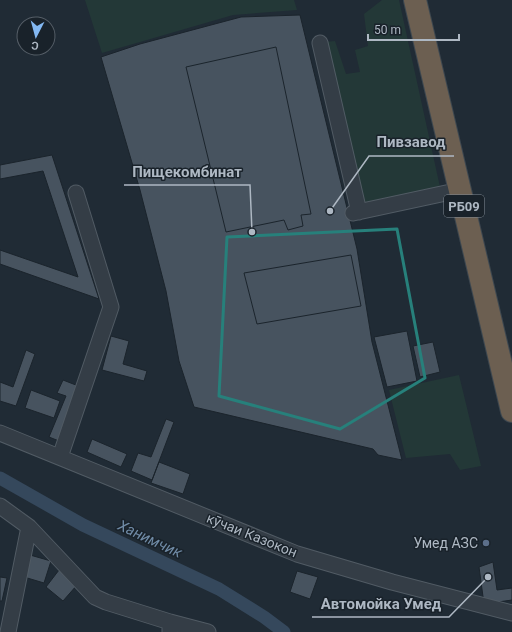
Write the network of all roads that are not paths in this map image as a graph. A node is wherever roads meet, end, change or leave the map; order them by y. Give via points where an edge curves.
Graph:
1 (415, 0) edge
2 (320, 43) dead end
3 (460, 190) junction
4 (76, 193) dead end
5 (512, 412) edge
6 (0, 433) edge
7 (60, 457) junction
8 (0, 506) edge
9 (29, 527) junction
10 (512, 613) edge
11 (170, 627) edge
12 (8, 632) edge
13 (208, 632) edge

1 - 3 highway, РБ09
2 - 3 street via 356,212
3 - 5 highway, РБ09
4 - 7 street via 111,306
6 - 7 street, кӯчаи Казокон
7 - 10 street, кӯчаи Казокон via 297,554
8 - 9 street
9 - 11 street via 96,597
9 - 12 street
11 - 13 street

